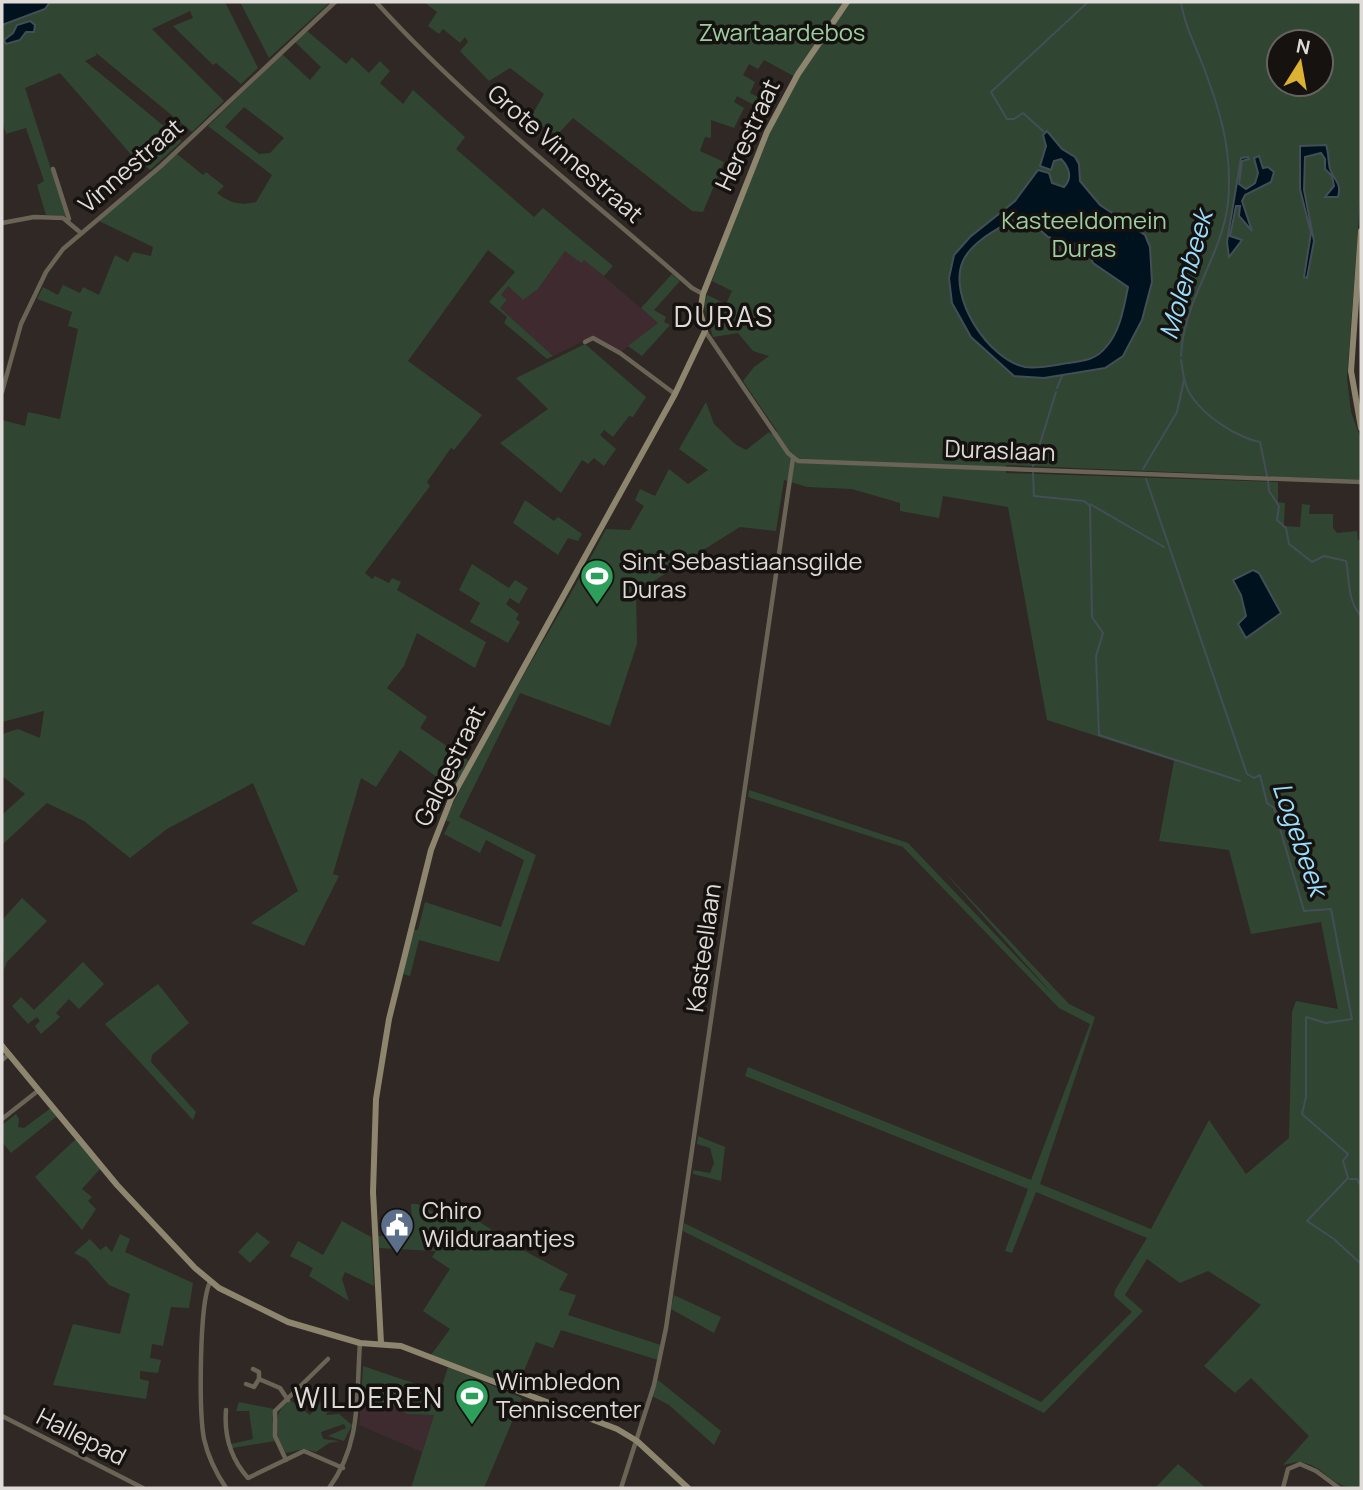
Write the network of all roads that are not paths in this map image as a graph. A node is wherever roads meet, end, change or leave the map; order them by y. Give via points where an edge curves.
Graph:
1 (335, 2) edge
2 (376, 2) edge
3 (847, 2) edge
4 (53, 169) dead end
5 (69, 220) junction
6 (2, 223) edge
7 (1361, 231) edge
8 (81, 233) junction
9 (703, 294) junction
10 (705, 331) junction
11 (586, 342) dead end
12 (2, 392) edge
13 (675, 394) junction
14 (1360, 418) edge
15 (1361, 428) edge
16 (793, 458) junction
17 (1361, 482) edge
18 (2, 1046) edge
19 (8, 1055) junction
20 (2, 1060) edge
21 (39, 1090) junction
22 (2, 1119) edge
23 (210, 1282) junction
24 (360, 1343) junction
25 (382, 1343) junction
26 (328, 1359) dead end
27 (253, 1369) dead end
28 (259, 1379) junction
29 (246, 1384) dead end
30 (288, 1400) junction
31 (226, 1410) dead end
32 (2, 1416) edge
33 (637, 1441) junction
34 (286, 1460) junction
35 (342, 1468) junction
36 (144, 1488) edge
37 (226, 1488) edge
38 (330, 1488) edge
39 (621, 1488) edge
40 (688, 1488) edge
41 (1283, 1488) edge
42 (1339, 1488) edge

1 - 8 street, Vinnestraat via 161,166
2 - 9 street, Grote Vinnestraat via 407,36 569,183
3 - 9 street, Herestraat via 767,132
4 - 5 street
5 - 6 street via 34,217
5 - 8 street
7 - 14 street via 1351,359
8 - 12 street, Vinnestraat via 63,248 47,272 21,324
9 - 10 street, Galgestraat
10 - 13 street, Galgestraat
10 - 16 street
11 - 13 street via 593,338 620,353
13 - 25 street, Galgestraat via 457,789 431,850 389,1019 376,1099 373,1192
14 - 15 street
16 - 17 street, Duraslaan
16 - 33 street, Kasteellaan via 666,1328
18 - 19 street
19 - 20 street
19 - 21 street
21 - 22 street
21 - 23 street via 117,1185
23 - 24 street via 288,1322
23 - 37 street via 203,1319 203,1428 212,1463
24 - 25 street
24 - 35 street via 357,1419
25 - 33 street via 411,1349 617,1429
26 - 30 street
27 - 28 street via 259,1372
28 - 29 street via 254,1387
28 - 30 street via 281,1388
30 - 34 street via 277,1408 273,1423
31 - 34 street via 227,1437 248,1478
32 - 36 street, Hallepad
33 - 39 street, Kasteellaan
33 - 40 street
34 - 35 street via 308,1451
35 - 38 street
41 - 42 street via 1288,1469 1300,1464

